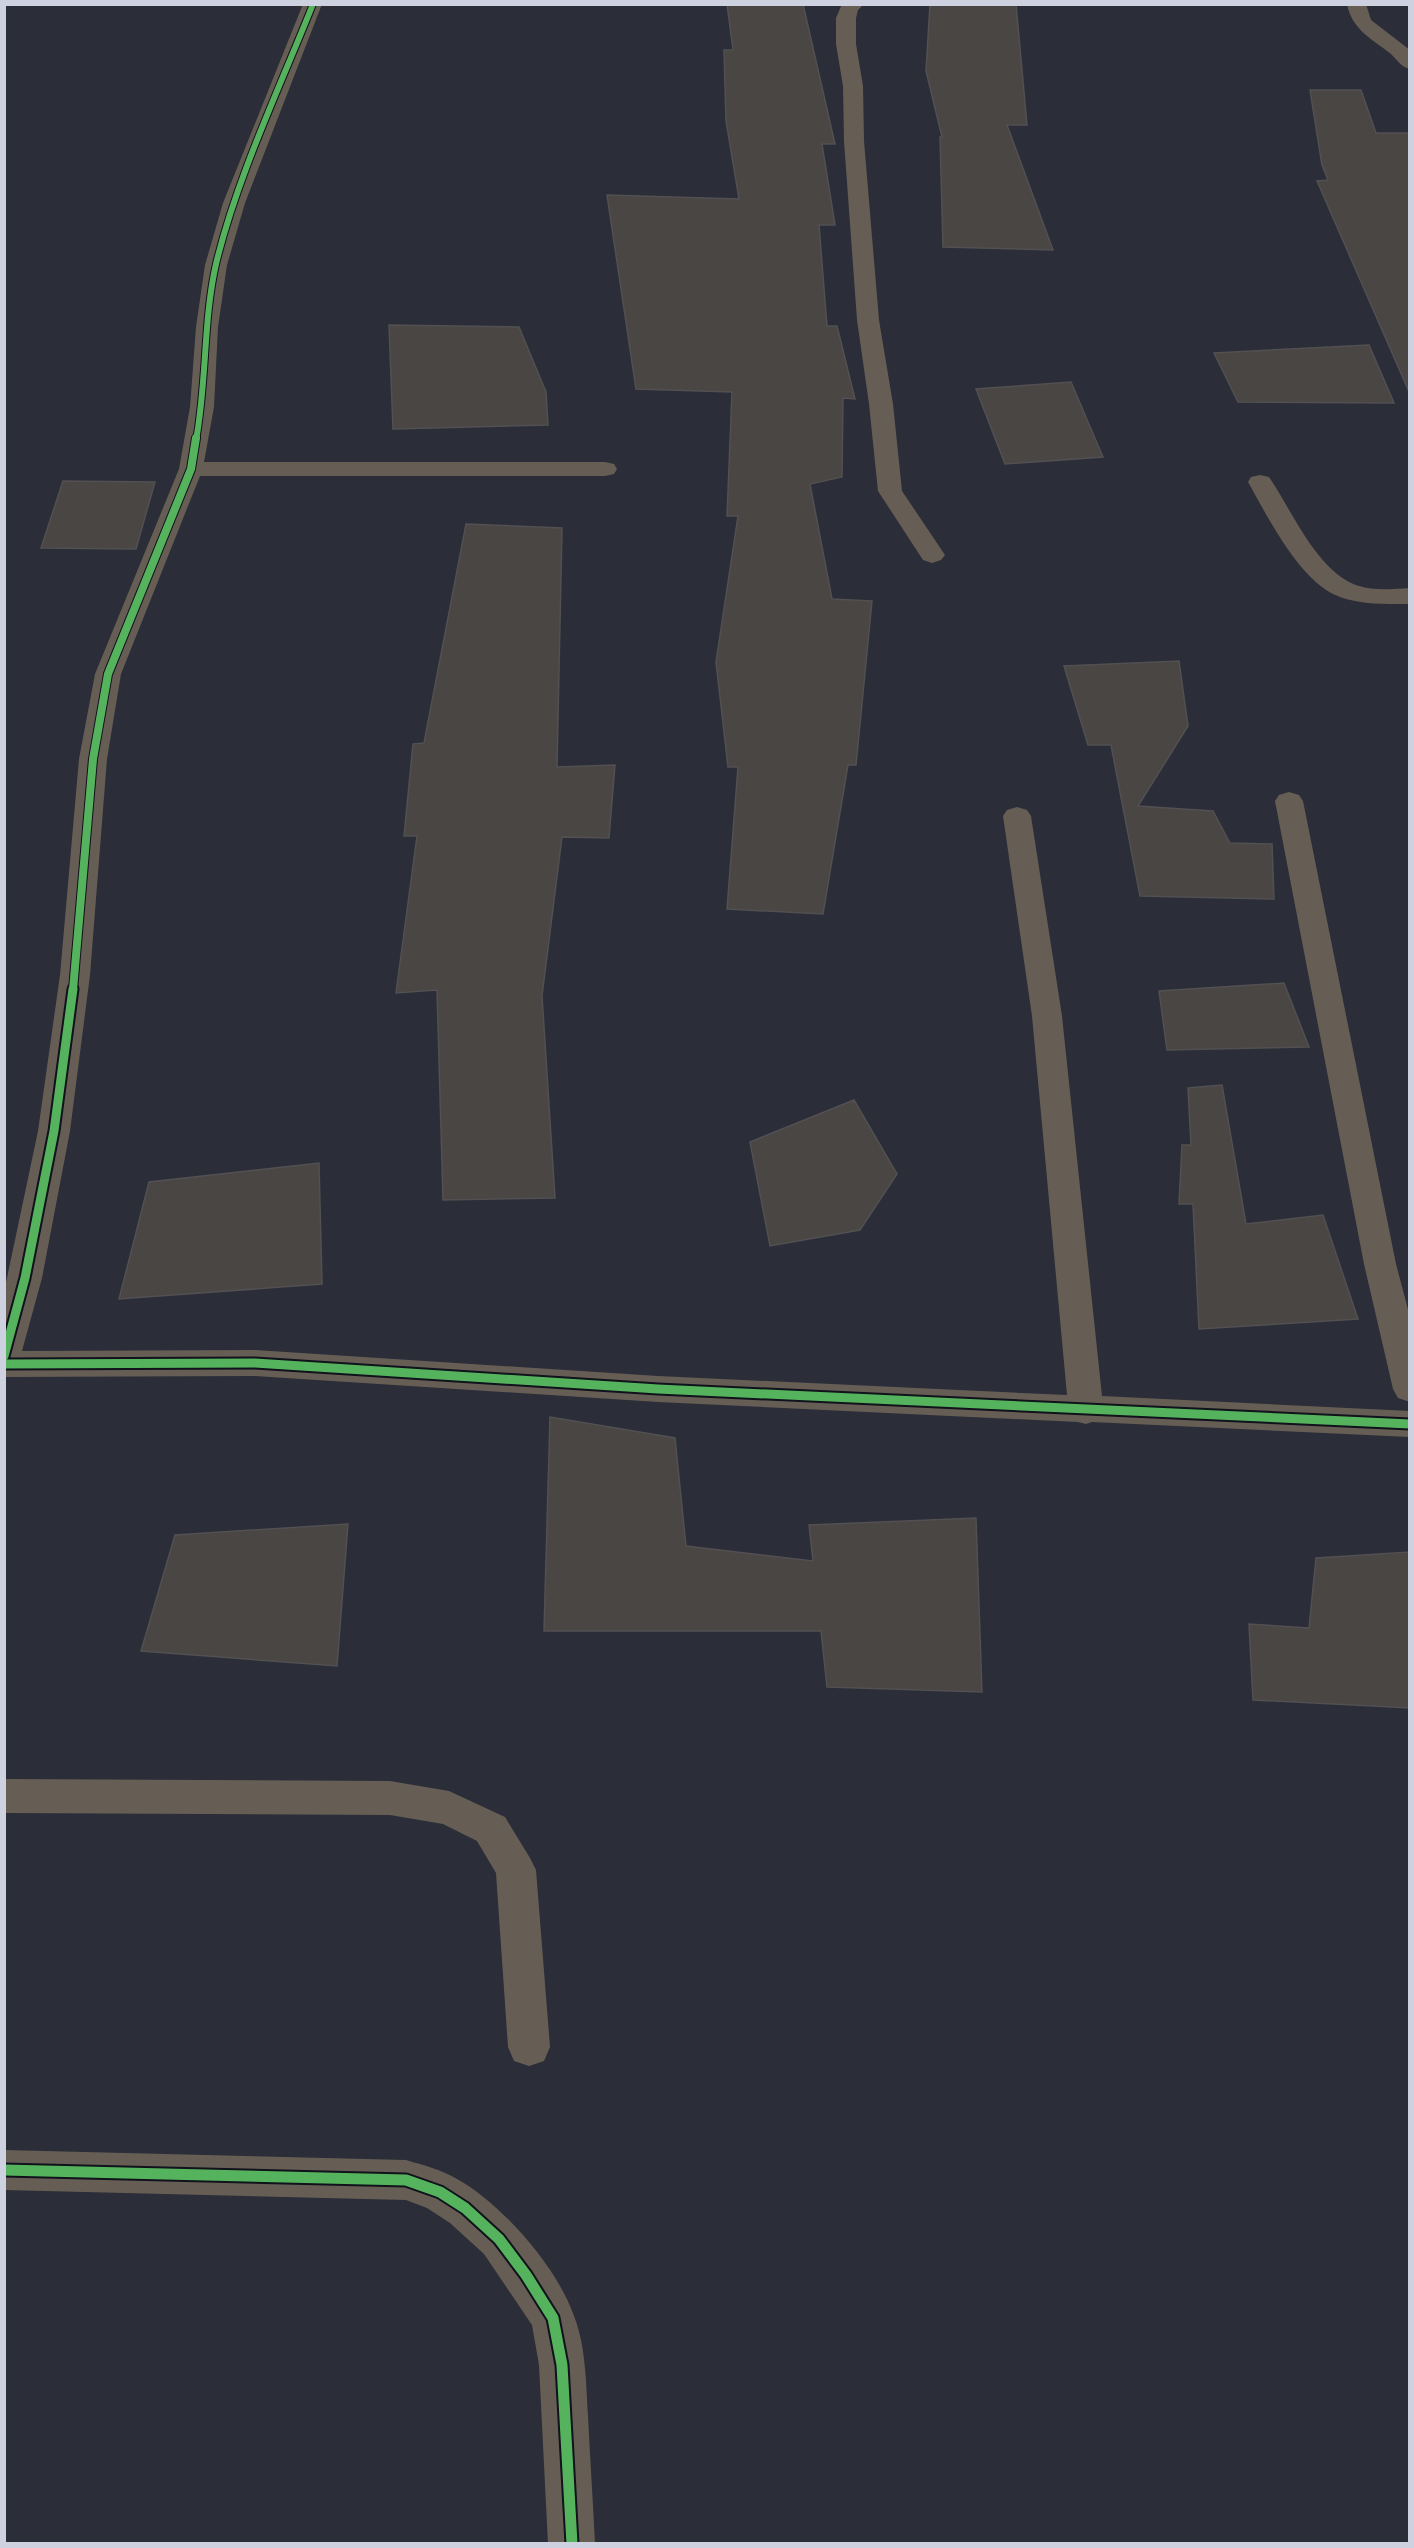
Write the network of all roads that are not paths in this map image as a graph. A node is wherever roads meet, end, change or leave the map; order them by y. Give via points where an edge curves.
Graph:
1 (313, 4) edge
2 (855, 4) edge
3 (1356, 4) edge
4 (1410, 63) edge
5 (605, 469) dead end
6 (191, 470) junction
7 (1260, 482) dead end
8 (932, 555) dead end
9 (1410, 596) edge
10 (1289, 801) dead end
11 (1017, 816) dead end
12 (4, 1356) edge
13 (4, 1364) edge
14 (1410, 1389) edge
15 (1086, 1410) junction
16 (1410, 1424) edge
17 (4, 1796) edge
18 (529, 2047) dead end
19 (4, 2170) edge
20 (572, 2544) edge

1 - 6 street via 238,193 216,265 202,407
2 - 8 street via 846,18 846,44 853,86 868,320 890,491
3 - 4 street via 1366,27
5 - 6 street
6 - 12 street via 108,674 93,759 75,975 54,1131 25,1278
7 - 9 street via 1289,530 1325,576 1341,588 1373,597
10 - 14 street via 1380,1264
11 - 15 street via 1047,1016
13 - 15 street via 255,1363 658,1389
15 - 16 street
17 - 18 street via 390,1798 449,1808 491,1829 516,1870
19 - 20 street via 405,2180 440,2192 465,2208 499,2239 553,2318 562,2365

